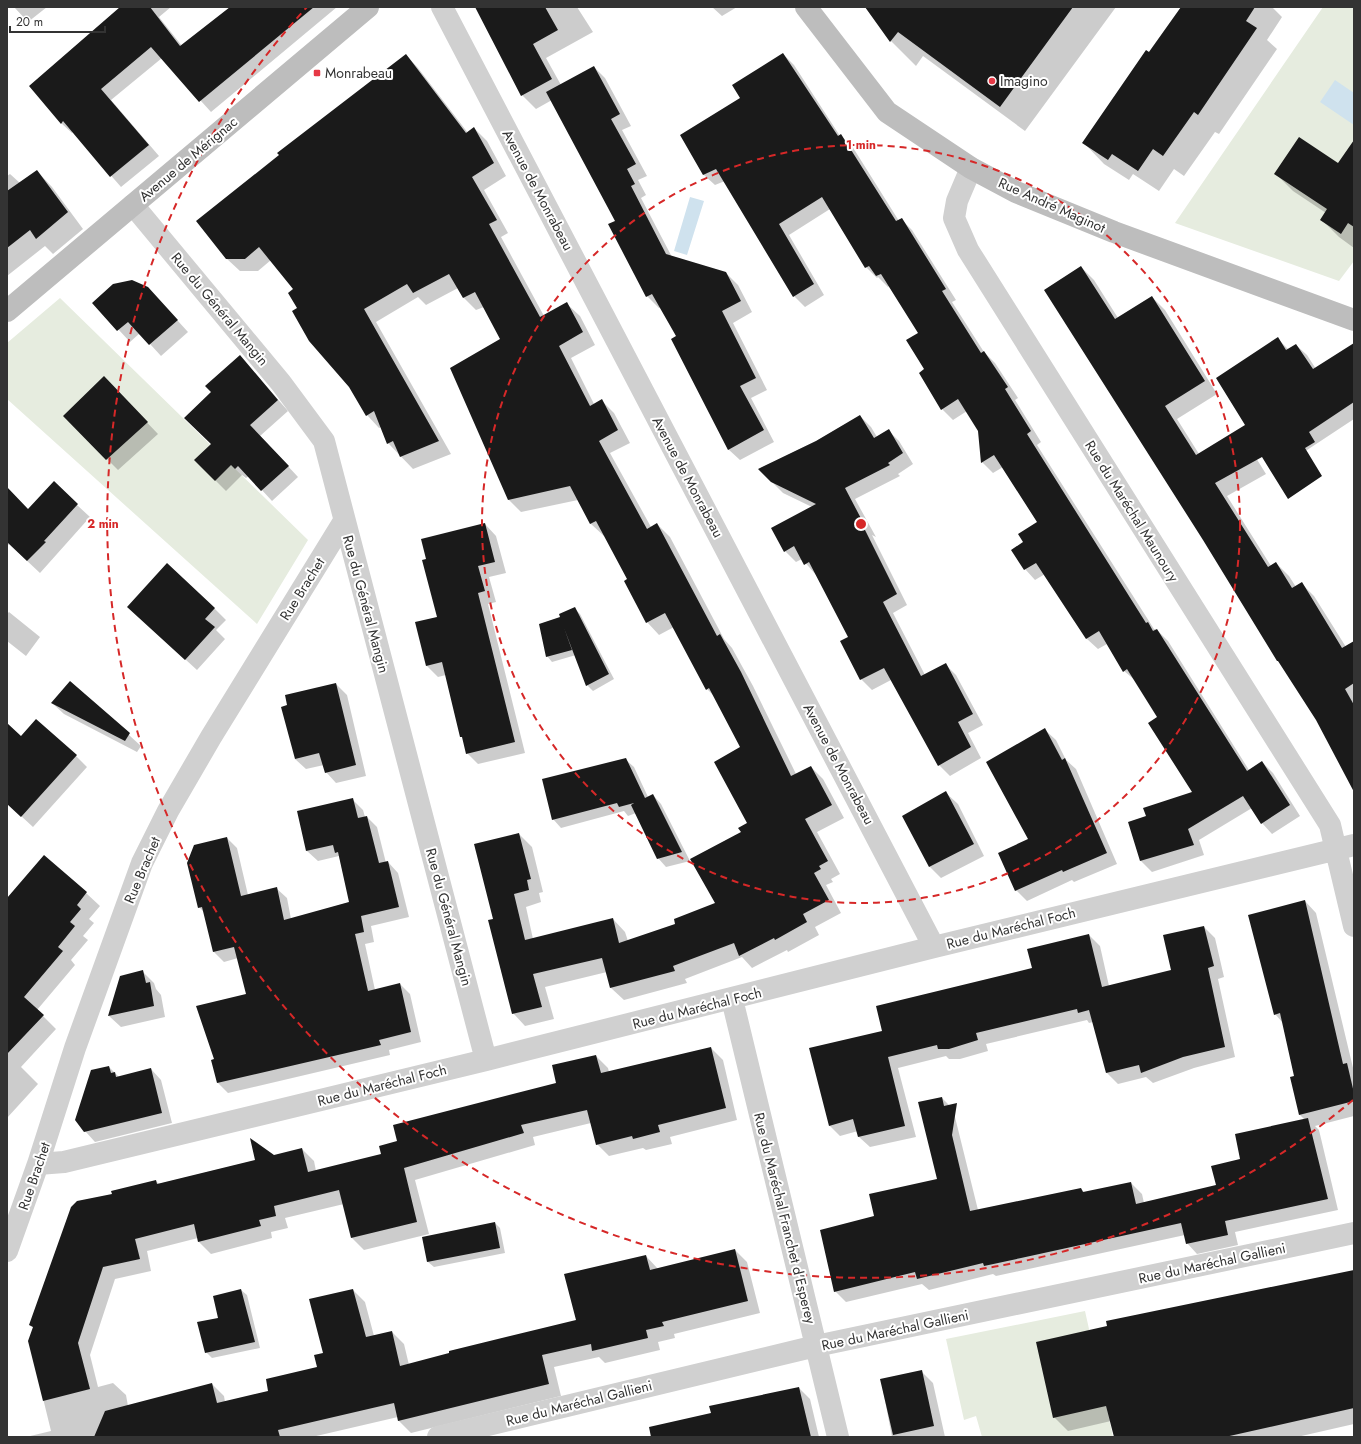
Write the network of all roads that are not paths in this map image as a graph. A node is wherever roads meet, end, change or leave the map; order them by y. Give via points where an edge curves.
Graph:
1 (368, 7) edge
2 (442, 7) edge
3 (806, 7) edge
4 (972, 168) junction
5 (133, 205) junction
6 (7, 311) edge
7 (1354, 320) edge
8 (344, 521) junction
9 (1345, 848) edge
10 (1354, 926) edge
11 (934, 947) junction
12 (732, 999) junction
13 (486, 1060) junction
14 (38, 1164) junction
15 (1354, 1233) edge
16 (7, 1252) edge
17 (816, 1346) junction
18 (438, 1437) edge
19 (838, 1437) edge

1 - 5 street, Avenue de Mérignac
2 - 11 street, Avenue de Monrabeau
3 - 4 street, Rue André Maginot via 887,112
4 - 7 street, Rue André Maginot via 1016,192 1114,232
4 - 9 street, Rue du Maréchal Maunoury via 957,201 954,218 968,250
5 - 6 street, Avenue de Mérignac
5 - 8 street, Rue du Général Mangin via 281,383 324,441
8 - 13 street, Rue du Général Mangin
8 - 14 street, Rue Brachet via 203,751 168,811 142,863 75,1048
9 - 10 street, Rue du Maréchal Maunoury
9 - 11 street, Rue du Maréchal Foch
11 - 12 street, Rue du Maréchal Foch
12 - 13 street, Rue du Maréchal Foch
12 - 17 street, Rue du Maréchal Franchet d'Esperey
13 - 14 street, Rue du Maréchal Foch via 64,1162
14 - 16 street, Rue Brachet
15 - 17 street, Rue du Maréchal Gallieni
17 - 18 street, Rue du Maréchal Gallieni
17 - 19 street, Rue du Maréchal Franchet d'Esperey

